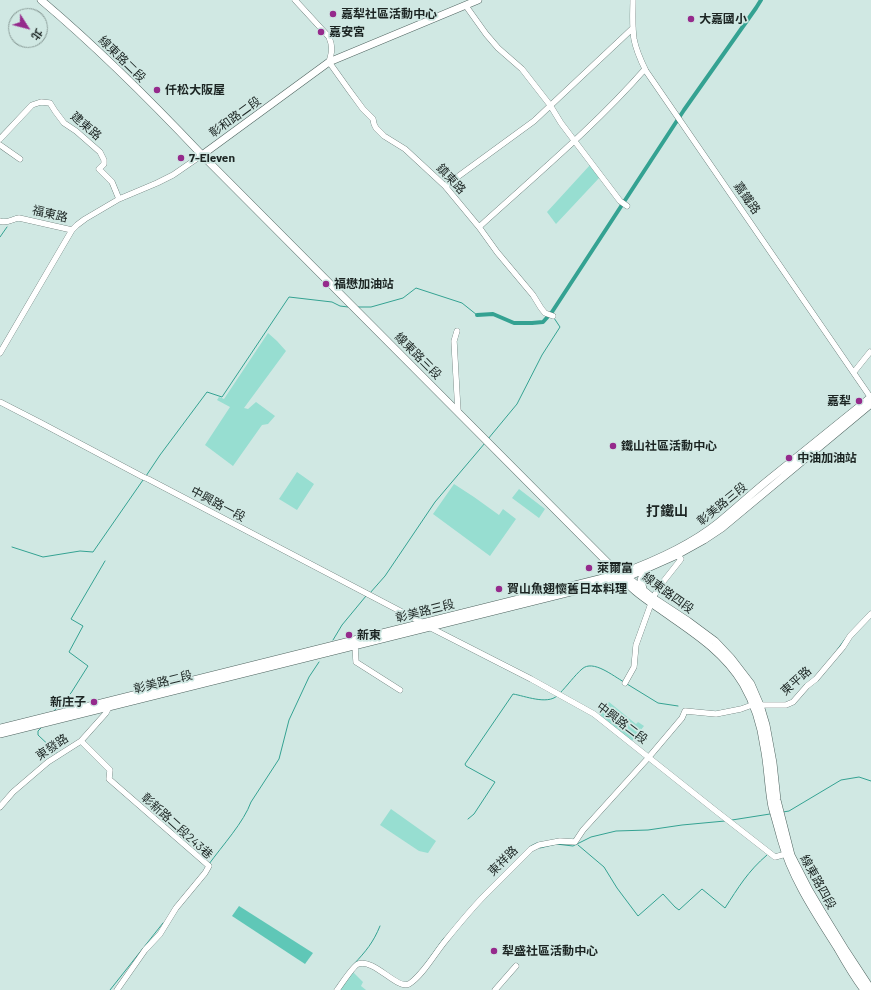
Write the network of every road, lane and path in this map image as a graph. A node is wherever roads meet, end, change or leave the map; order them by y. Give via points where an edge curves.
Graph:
1 (41, 0) edge
2 (296, 0) edge
3 (478, 0) edge
4 (633, 0) edge
5 (466, 6) junction
6 (633, 28) junction
7 (329, 62) junction
8 (645, 69) junction
9 (550, 105) junction
10 (0, 139) edge
11 (574, 140) junction
12 (0, 145) edge
13 (202, 155) junction
14 (20, 160) dead end
15 (445, 186) junction
16 (119, 199) junction
17 (624, 204) dead end
18 (0, 221) edge
19 (479, 227) junction
20 (72, 230) junction
21 (553, 316) dead end
22 (457, 331) dead end
23 (870, 352) edge
24 (0, 353) edge
25 (854, 372) junction
26 (871, 399) edge
27 (0, 402) edge
28 (458, 412) junction
29 (678, 555) junction
30 (645, 569) junction
31 (623, 576) junction
32 (643, 589) junction
33 (652, 600) junction
34 (871, 614) edge
35 (426, 625) junction
36 (355, 646) junction
37 (331, 649) junction
38 (625, 683) dead end
39 (400, 690) dead end
40 (108, 704) junction
41 (752, 705) junction
42 (760, 705) junction
43 (685, 711) joint
44 (0, 728) edge
45 (0, 734) edge
46 (81, 741) junction
47 (649, 757) junction
48 (0, 807) edge
49 (788, 853) junction
50 (516, 966) dead end
51 (409, 988) edge
52 (871, 989) edge
53 (117, 990) edge
54 (337, 990) edge
55 (494, 990) edge
56 (864, 990) edge

1 - 13 main road, 線東路二段 via 106,58
2 - 7 street via 329,37 332,50
3 - 5 main road, 彰和路二段
4 - 6 street, 嘉鐵路
5 - 7 main road, 彰和路二段
5 - 9 street via 486,34 522,69
6 - 8 street, 嘉鐵路 via 634,40
6 - 9 street
7 - 13 main road, 彰和路二段
7 - 15 street, 鎮東路 via 348,90 373,119 376,128 405,149
8 - 11 street via 613,104
8 - 25 street, 嘉鐵路
9 - 11 street
9 - 15 street via 534,121
10 - 16 street, 建東路 via 32,105 50,103 64,123 100,152 104,164 99,169 112,182
11 - 17 street
11 - 19 street
12 - 14 street
13 - 16 street, 彰和路二段 via 173,175
13 - 28 main road, 線東路三段
15 - 19 street, 鎮東路
16 - 20 street, 彰和路二段 via 86,218
18 - 20 street, 福東路 via 7,223 19,218
19 - 21 street, 鎮東路 via 545,313
20 - 24 street, 彰和路二段
22 - 28 street via 454,341
23 - 25 street
25 - 26 street, 嘉鐵路
26 - 29 main road, 彰美路三段 via 722,528
26 - 31 main road, 彰美路三段 via 718,523 696,538
27 - 35 street, 中興路一段
28 - 31 main road, 線東路三段
29 - 30 main road, 彰美路三段
29 - 33 street via 678,563
30 - 31 main road, 彰美路三段
30 - 32 main road via 640,580
31 - 32 main road, 線東路四段
31 - 33 main road, 線東路四段 via 626,583
31 - 35 main road, 彰美路三段
32 - 33 main road, 線東路四段
33 - 38 street via 636,645 634,667
33 - 41 main road, 線東路四段 via 696,634 732,667
33 - 42 main road, 線東路四段 via 688,621 715,641 732,658 751,684
34 - 42 street, 東平路 via 793,702 786,705
35 - 36 main road, 彰美路三段
35 - 37 main road, 彰美路三段
35 - 47 street, 中興路二段 via 594,714
36 - 37 main road, 彰美路三段
36 - 39 street via 356,662
37 - 40 main road, 彰美路二段
40 - 44 main road, 彰美路二段
40 - 45 main road, 彰美路二段
40 - 46 street, 東發路 via 106,713
41 - 42 street, 東平路
41 - 43 street, 東平路 via 716,714
41 - 49 main road, 線東路四段 via 764,746 772,806 781,840
42 - 49 main road, 線東路四段 via 769,738 777,800
43 - 47 street, 東祥路
46 - 48 street, 東發路 via 48,762 13,792
46 - 53 street, 彰新路二段243巷 via 110,770 109,779 207,864 205,873 176,908 160,934 145,950
47 - 49 street, 中興路二段 via 775,857
47 - 51 street, 東祥路 via 575,842 560,841 531,849 474,907
49 - 52 main road, 線東路四段
49 - 56 main road, 線東路四段 via 798,881 814,912
50 - 55 street
51 - 54 street, 東祥路 via 363,963 354,968

